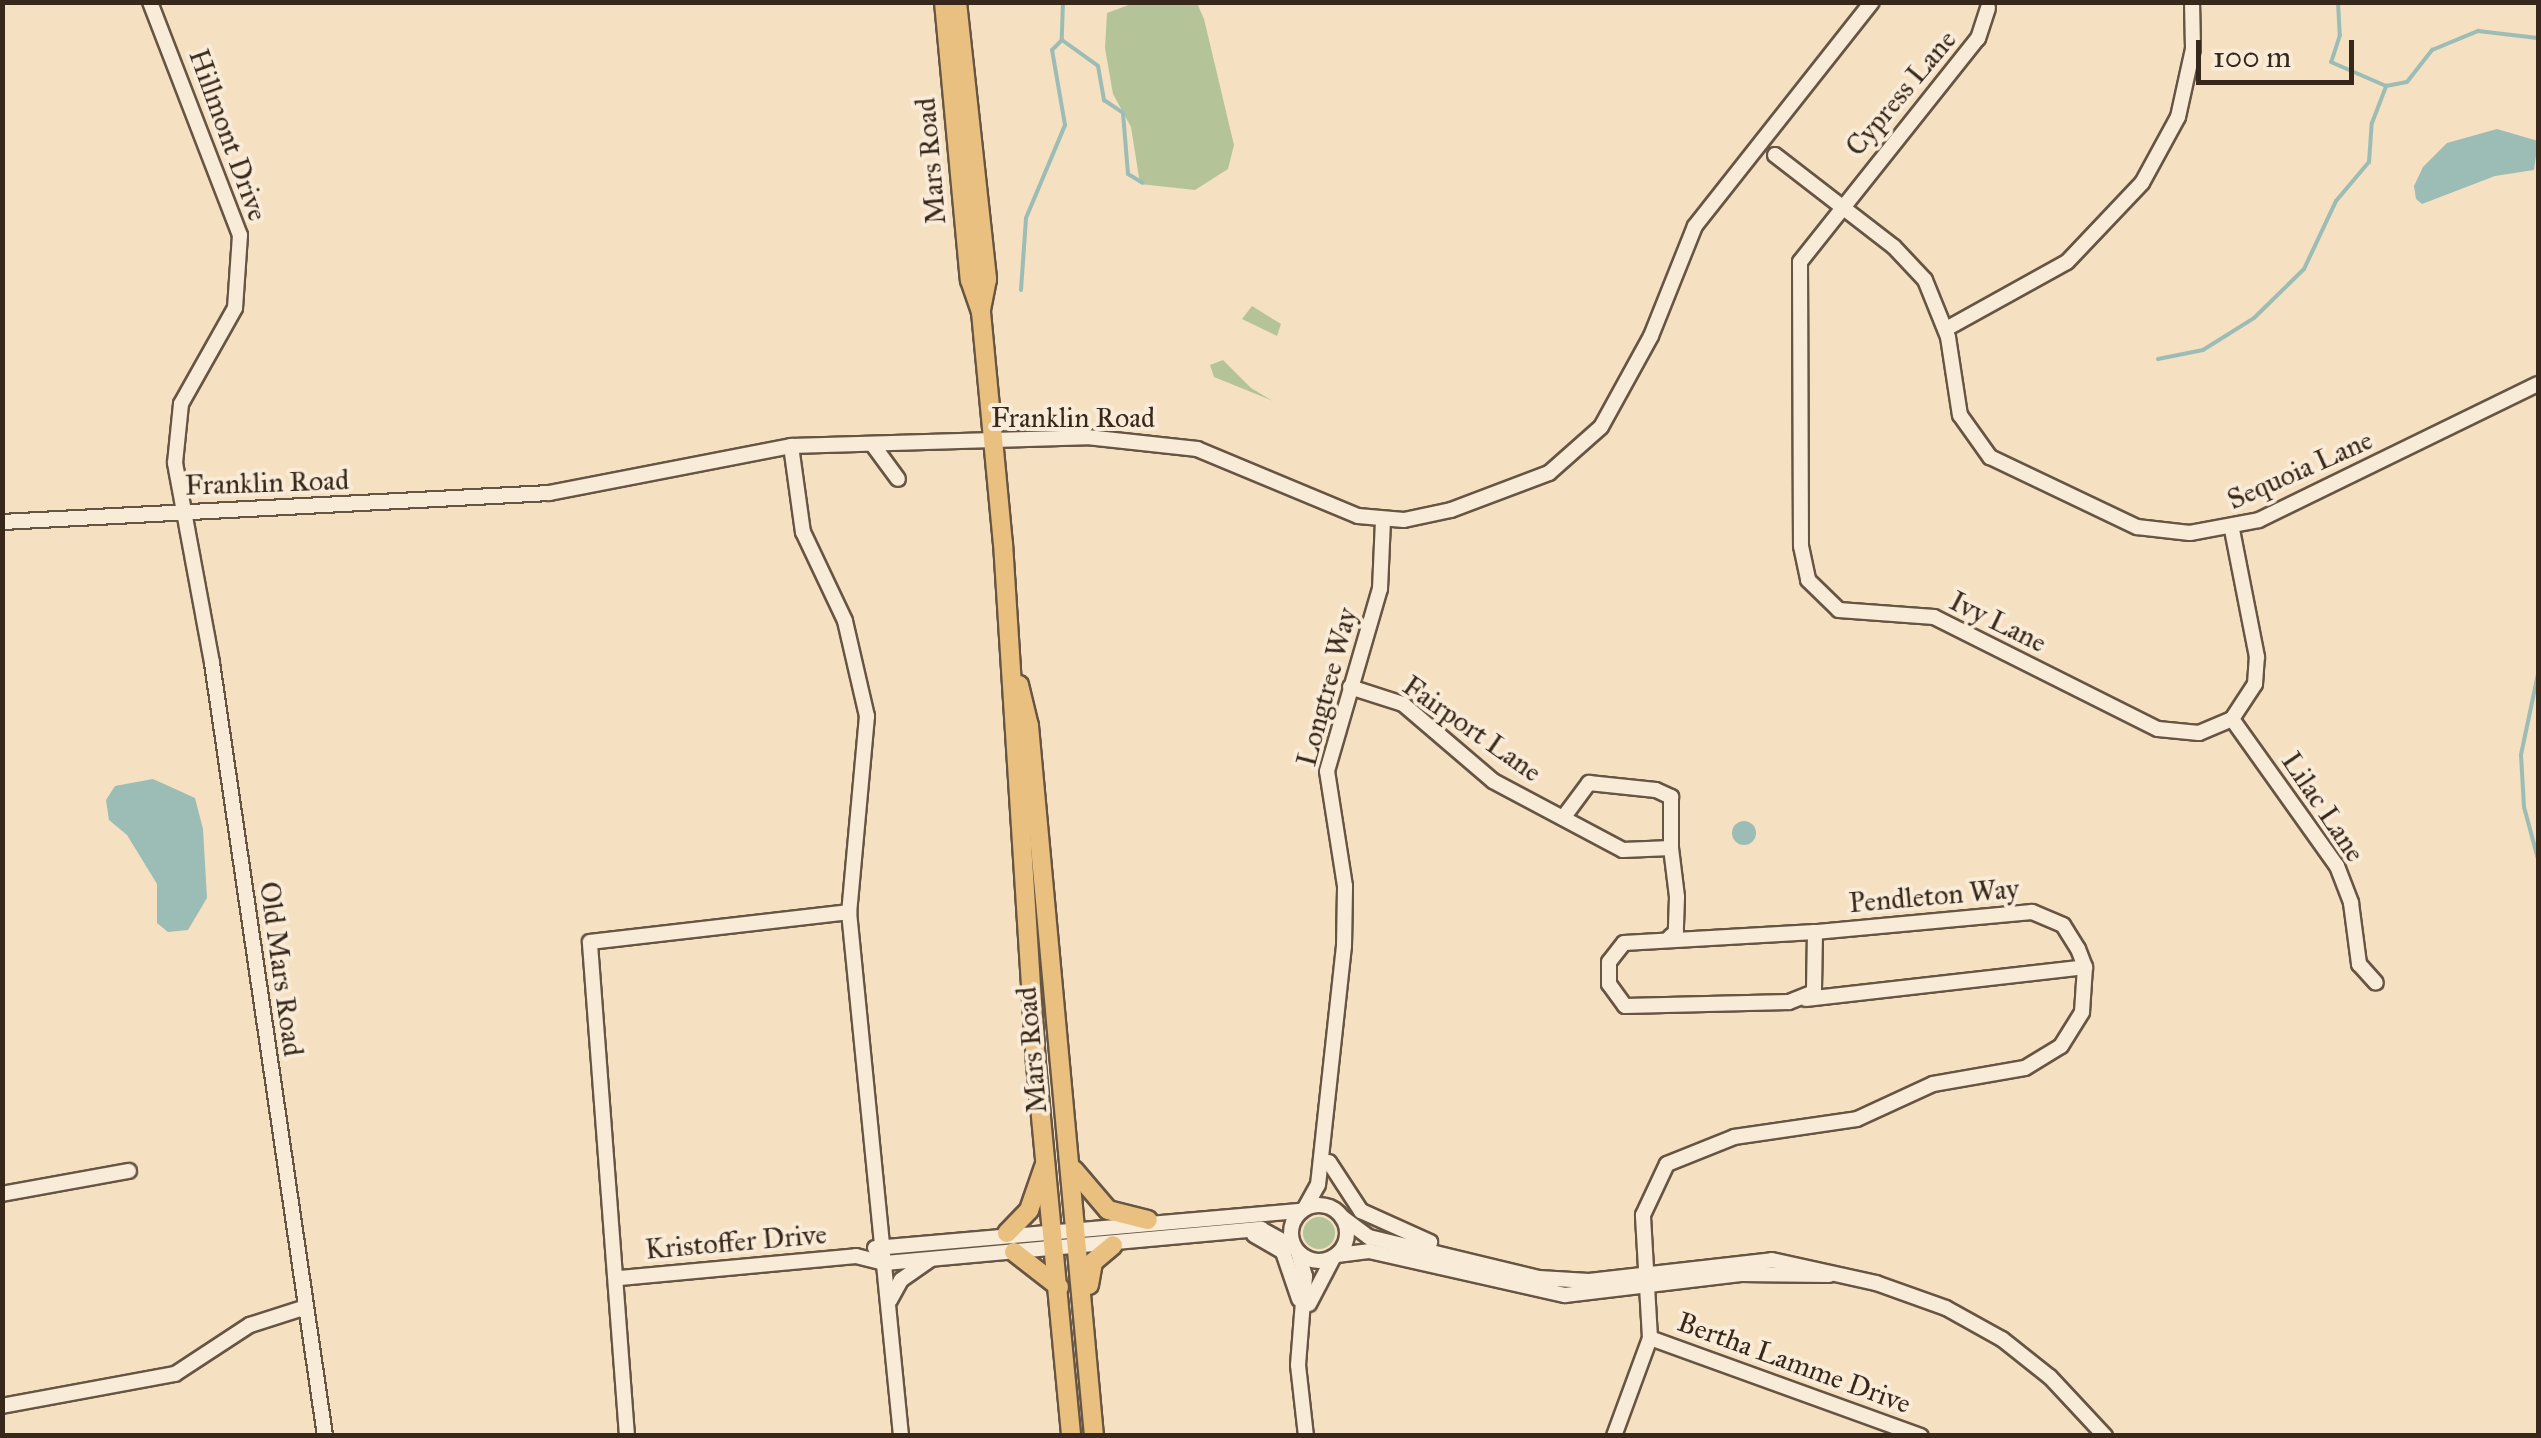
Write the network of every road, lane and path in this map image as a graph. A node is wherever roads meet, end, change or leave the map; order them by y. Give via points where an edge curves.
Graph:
1 (150, 2) edge
2 (944, 2) edge
3 (956, 2) edge
4 (1872, 2) edge
5 (2192, 2) edge
6 (1988, 8) dead end
7 (1771, 126) junction
8 (1748, 154) junction
9 (1775, 155) junction
10 (1841, 204) junction
11 (981, 312) junction
12 (1946, 329) junction
13 (2538, 384) edge
14 (994, 442) junction
15 (874, 445) junction
16 (791, 446) junction
17 (900, 446) junction
18 (184, 511) junction
19 (1383, 520) junction
20 (2, 522) edge
21 (2232, 529) junction
22 (1013, 660) junction
23 (1350, 687) junction
24 (2232, 719) junction
25 (1563, 818) junction
26 (1671, 848) junction
27 (849, 912) junction
28 (1814, 932) junction
29 (1670, 936) junction
30 (2085, 967) junction
31 (2376, 983) dead end
32 (1806, 1000) junction
33 (1330, 1105) junction
34 (1070, 1161) junction
35 (1046, 1162) junction
36 (1329, 1162) junction
37 (130, 1171) dead end
38 (2, 1194) edge
39 (880, 1209) junction
40 (1303, 1210) junction
41 (1340, 1215) junction
42 (1148, 1220) junction
43 (1076, 1227) junction
44 (1053, 1229) junction
45 (1007, 1233) junction
46 (1239, 1233) junction
47 (916, 1242) junction
48 (884, 1244) junction
49 (1113, 1245) junction
50 (1078, 1248) junction
51 (1055, 1249) junction
52 (1296, 1250) junction
53 (1014, 1252) junction
54 (856, 1256) junction
55 (1335, 1256) junction
56 (932, 1259) junction
57 (1431, 1259) junction
58 (885, 1263) junction
59 (620, 1278) junction
60 (1539, 1278) junction
61 (1646, 1281) junction
62 (1059, 1287) junction
63 (889, 1306) junction
64 (306, 1307) junction
65 (1302, 1324) junction
66 (1650, 1338) junction
67 (2, 1406) edge
68 (1093, 1430) edge
69 (325, 1436) edge
70 (628, 1436) edge
71 (901, 1436) edge
72 (1072, 1436) edge
73 (1306, 1436) edge
74 (1614, 1436) edge
75 (1921, 1436) edge
76 (2104, 1436) edge

1 - 18 street, Hillmont Drive via 229,196 242,252 231,320 177,416 175,463
2 - 11 main road, Mars Road via 970,280
3 - 11 main road, Mars Road via 987,279
4 - 7 street, Franklin Road
5 - 12 street via 2193,49 2178,117 2142,183 2067,262
6 - 10 street, Cypress Lane via 1978,38
7 - 8 street, Franklin Road
7 - 9 street
8 - 9 street
8 - 19 street, Franklin Road via 1696,226 1619,399 1576,452 1512,491 1411,520
9 - 10 street, Sequoia Lane
10 - 12 street, Sequoia Lane via 1912,265
10 - 24 street, Ivy Lane via 1798,271 1802,558 1822,600 1850,612 1934,617 2168,732 2199,733
11 - 14 main road, Mars Road
12 - 21 street, Sequoia Lane via 1960,415 2002,467 2137,527
13 - 21 street, Sequoia Lane via 2274,515
14 - 17 street, Franklin Road
14 - 19 street, Franklin Road via 1106,438 1178,445
14 - 22 main road, Mars Road
15 - 16 street, Franklin Road
15 - 17 street, Franklin Road
15 - 17 street via 898,479
16 - 18 street, Franklin Road via 549,493
16 - 27 street via 803,532 845,620 868,716
18 - 20 street, Franklin Road
18 - 64 street, Old Mars Road
19 - 23 street, Longtree Way via 1380,589
21 - 24 street via 2257,658 2250,696
22 - 34 main road, Mars Road via 1029,726
22 - 35 main road, Mars Road via 1011,728
23 - 25 street, Fairport Lane via 1403,704 1493,780
23 - 33 street, Longtree Way via 1326,780 1345,886
24 - 31 street, Lilac Lane via 2337,866 2351,903 2359,964
25 - 26 street, Fairport Lane via 1623,850
25 - 26 street, Fairport Lane via 1589,783 1656,790 1671,798
26 - 29 street, Fairport Lane via 1677,897 1676,932
27 - 39 street
27 - 59 street via 590,942
28 - 29 street
28 - 30 street, Pendleton Way via 2032,912 2062,925
28 - 32 street, Pendleton Way via 1816,982
29 - 32 street via 1624,943 1613,954 1608,975 1615,1000 1625,1006 1703,1002 1736,1008
30 - 32 street
30 - 61 street via 2082,1012 2072,1031 2062,1046 2025,1068 1934,1084 1858,1119 1734,1138 1667,1164 1643,1216
33 - 36 street
33 - 40 street via 1318,1185
34 - 42 main road via 1098,1202
34 - 43 main road, Mars Road
35 - 44 main road, Mars Road
35 - 45 main road via 1029,1210
36 - 41 street
36 - 60 street via 1341,1189 1371,1218
37 - 38 street
39 - 47 street via 892,1228
39 - 48 street
40 - 41 street via 1324,1206
40 - 42 street, Kristoffer Drive
40 - 52 street via 1292,1225
41 - 55 street via 1346,1238
41 - 57 street via 1364,1235
42 - 43 street, Kristoffer Drive
43 - 44 street, Kristoffer Drive
43 - 50 main road, Mars Road
44 - 45 street, Kristoffer Drive
44 - 51 main road, Mars Road
45 - 47 street, Kristoffer Drive
46 - 49 street, Kristoffer Drive
46 - 52 street via 1268,1230
46 - 65 street via 1265,1238 1283,1252
47 - 48 street, Kristoffer Drive
48 - 54 street, Kristoffer Drive
48 - 58 street
49 - 50 street, Kristoffer Drive
49 - 68 main road via 1098,1256 1088,1278
50 - 51 street, Kristoffer Drive
50 - 68 main road, Mars Road
51 - 53 street, Kristoffer Drive
51 - 62 main road, Mars Road
52 - 55 street via 1313,1261
52 - 65 street via 1306,1276
53 - 56 street, Kristoffer Drive
53 - 62 main road
54 - 58 street, Kristoffer Drive
54 - 59 street, Kristoffer Drive
55 - 57 street via 1369,1251
55 - 65 street via 1320,1272
56 - 58 street, Kristoffer Drive
56 - 63 street via 901,1280
57 - 60 street
57 - 61 street via 1542,1294
58 - 63 street
59 - 70 street
60 - 61 street
61 - 66 street
61 - 76 street via 1753,1260 1840,1274 1919,1297 2002,1339 2050,1377
62 - 72 main road, Mars Road
63 - 71 street
64 - 67 street via 250,1325 175,1374
64 - 69 street, Old Mars Road
65 - 73 street via 1298,1372
66 - 74 street
66 - 75 street, Bertha Lamme Drive

